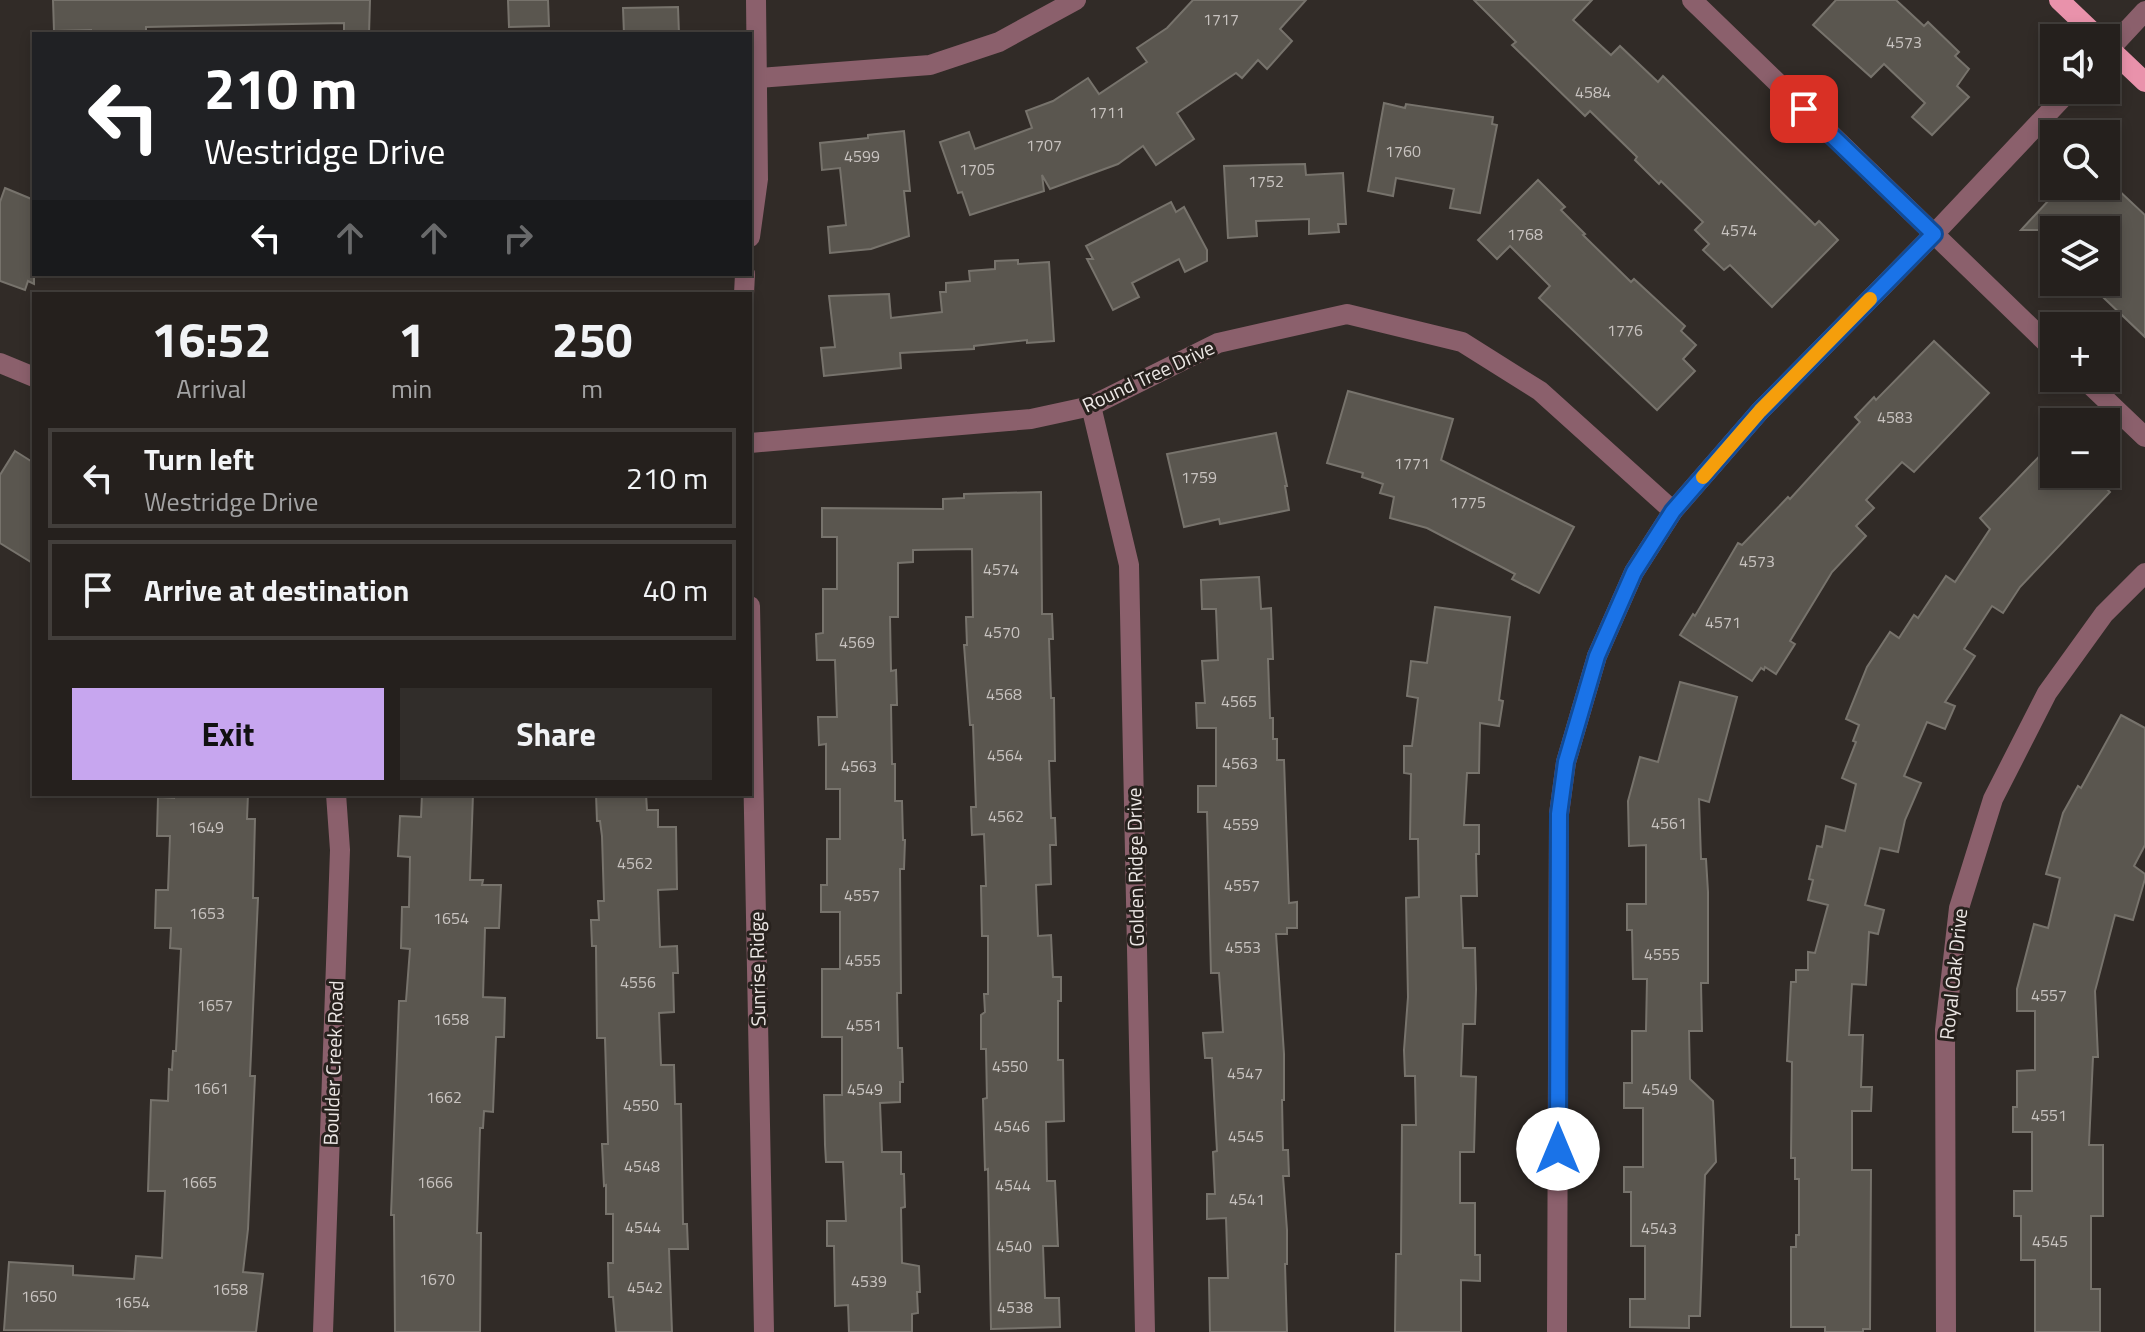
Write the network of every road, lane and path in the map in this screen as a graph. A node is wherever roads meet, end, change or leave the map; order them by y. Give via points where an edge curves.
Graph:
1 (756, 0) edge
2 (1076, 0) edge
3 (1692, 0) edge
4 (2059, 0) edge
5 (2145, 11) edge
6 (2083, 24) edge
7 (2120, 33) edge
8 (2120, 60) edge
9 (759, 78) junction
10 (2145, 82) edge
11 (2057, 104) edge
12 (752, 222) edge
13 (1934, 234) junction
14 (2040, 336) edge
15 (0, 363) edge
16 (32, 376) edge
17 (2098, 392) edge
18 (1091, 406) junction
19 (2145, 437) edge
20 (752, 443) edge
21 (1673, 511) junction
22 (2145, 573) edge
23 (752, 710) edge
24 (336, 796) edge
25 (323, 1332) edge
26 (764, 1332) edge
27 (1145, 1332) edge
28 (1557, 1332) edge
29 (1946, 1332) edge

1 - 9 street
2 - 9 street via 999,42 930,65
3 - 13 street
4 - 6 main road
5 - 7 street
8 - 10 main road
9 - 12 street
11 - 13 street
13 - 14 street
13 - 21 street via 1760,411
15 - 16 street
17 - 19 street
18 - 20 street, Round Tree Drive via 1031,419
18 - 21 street, Round Tree Drive via 1218,343 1347,314 1462,342 1540,391
18 - 27 street, Golden Ridge Drive via 1129,565
21 - 28 street via 1634,572 1597,656 1566,762 1559,814
22 - 29 street, Royal Oak Drive via 2104,614 2047,693 1993,799 1959,908 1945,1030
23 - 26 street, Sunrise Ridge
24 - 25 street, Boulder Creek Road via 340,850

